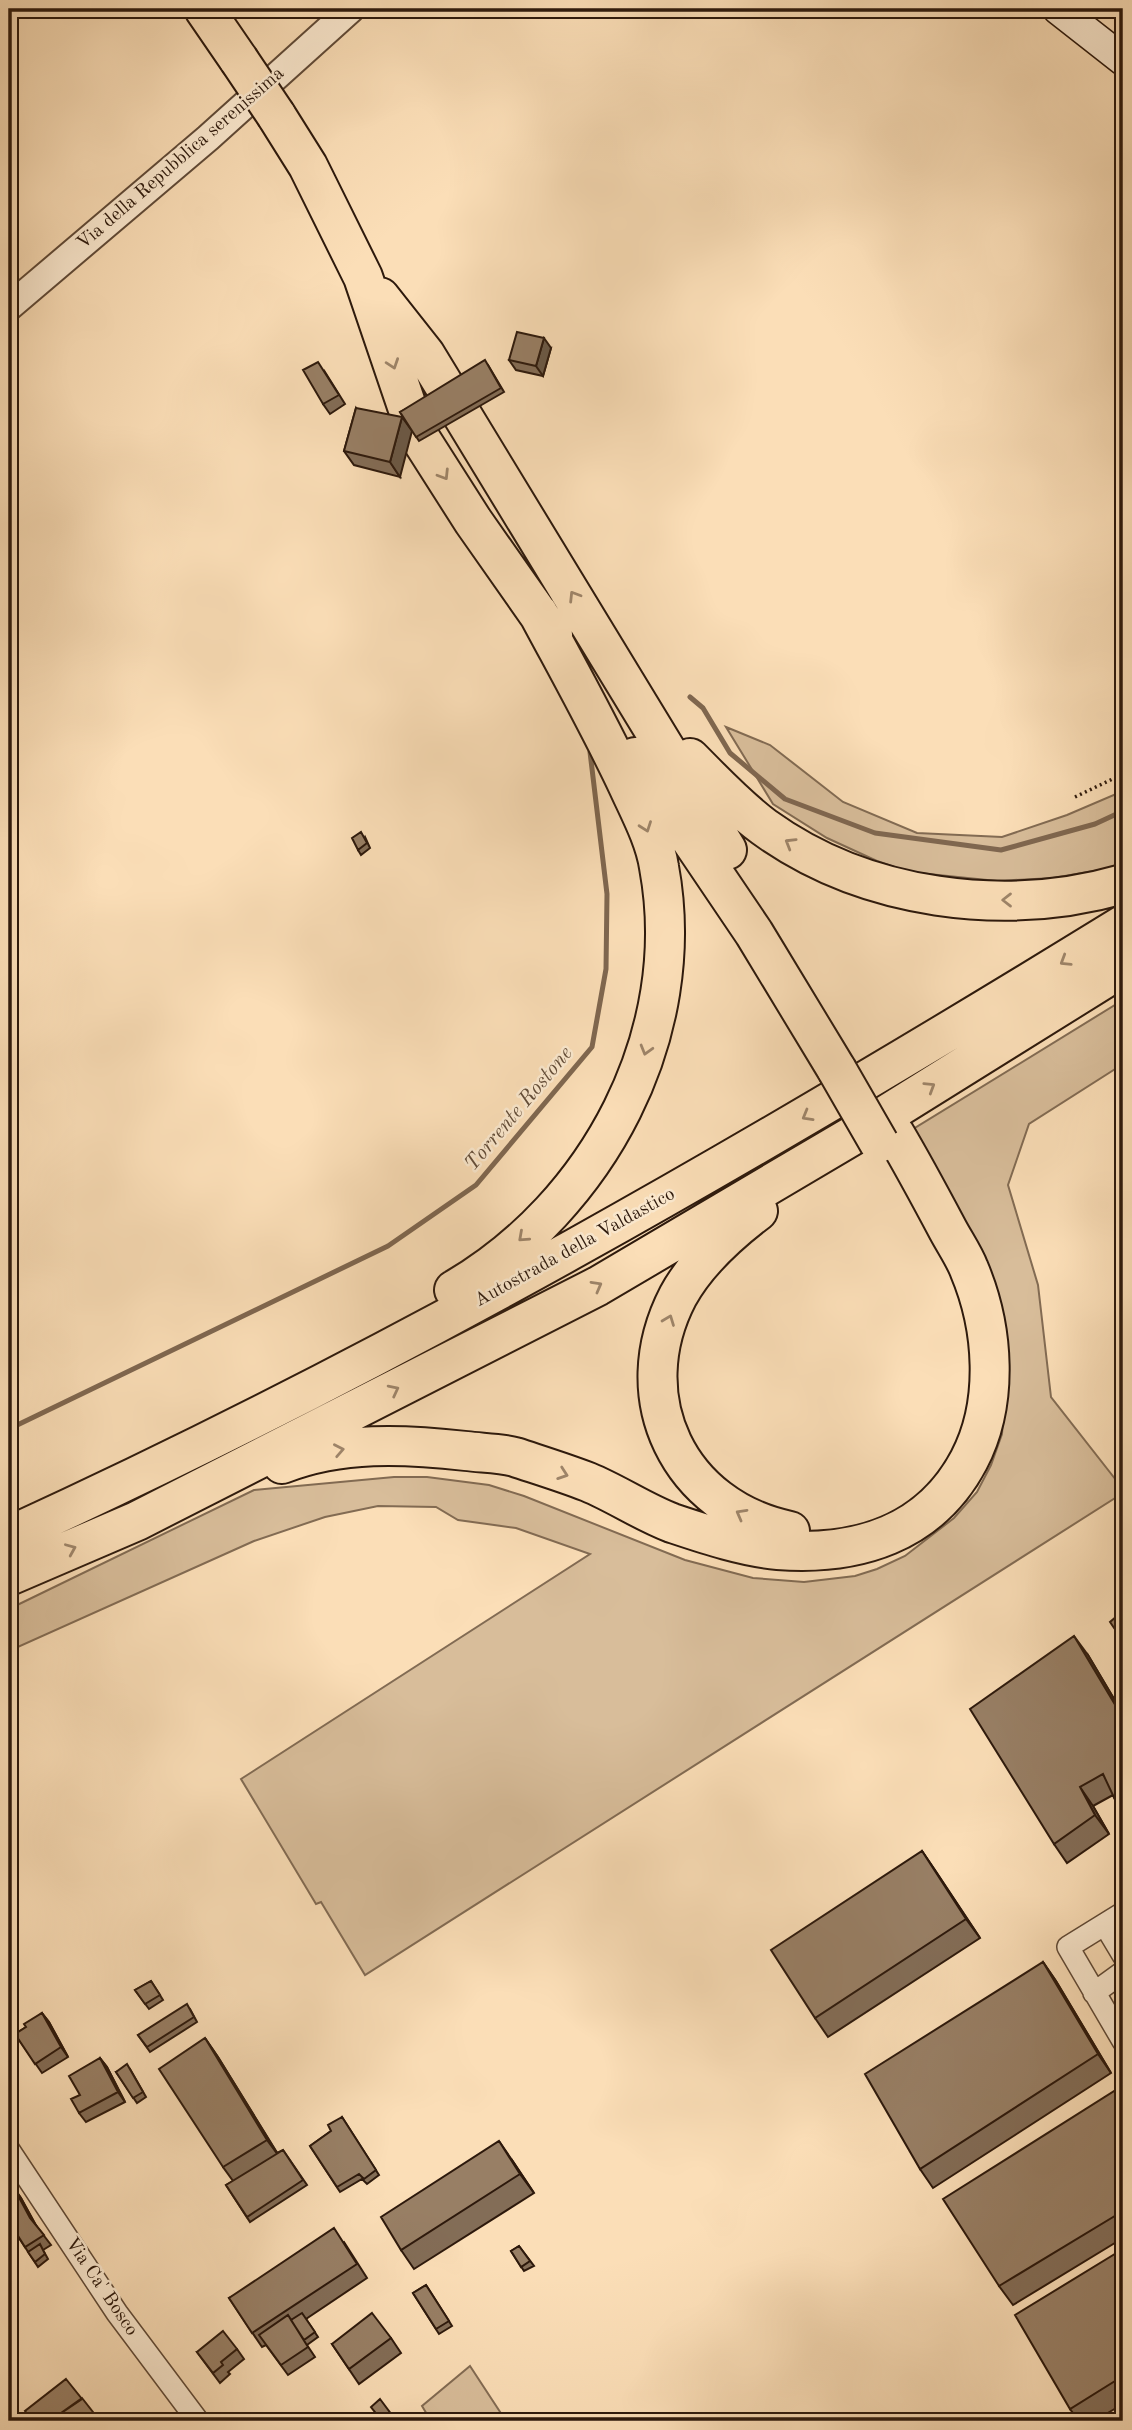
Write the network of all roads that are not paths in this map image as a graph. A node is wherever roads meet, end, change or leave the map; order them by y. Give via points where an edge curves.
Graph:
1 (204, 9) edge
2 (351, 9) edge
3 (1058, 9) edge
4 (1123, 60) edge
5 (363, 277) junction
6 (9, 307) edge
7 (538, 613) junction
8 (610, 654) junction
9 (1123, 884) edge
10 (1123, 925) edge
11 (1123, 967) edge
12 (845, 1067) junction
13 (875, 1138) junction
14 (106, 1492) junction
15 (137, 1521) junction
16 (9, 1536) edge
17 (9, 1576) edge
18 (1123, 1913) edge
19 (1105, 1925) junction
20 (1123, 1955) edge
21 (1123, 1972) edge
22 (1094, 1993) junction
23 (1123, 2041) edge
24 (9, 2150) edge
25 (198, 2421) edge

1 - 5 highway, bridge via 308,166
2 - 6 street, Via della Repubblica serenissima
3 - 4 main road
5 -> 7 highway via 415,430
8 -> 5 highway via 425,354
7 - 12 highway
7 -> 14 highway via 612,751 659,865 666,929 658,1009 618,1122 562,1199 484,1272
9 -> 8 highway via 1046,898 978,900 902,889 831,865 764,827 726,795 690,758
8 - 12 highway
10 -> 14 highway, Autostrada della Valdastico via 658,1202 338,1377
13 -> 11 highway, Autostrada della Valdastico
12 - 13 highway, bridge
13 -> 13 highway via 929,1227 965,1306 974,1355 966,1425 943,1471 910,1504 886,1520 842,1532 764,1525 707,1490 677,1453 657,1394 663,1334 679,1295 702,1263 748,1218
15 -> 13 highway, Autostrada della Valdastico
15 -> 13 highway via 302,1457 361,1446 430,1447 512,1456 588,1482 670,1522 778,1550 866,1544 904,1529 922,1518 964,1471 988,1407 989,1364 984,1318 969,1269
14 - 16 highway, Autostrada della Valdastico
17 -> 15 highway, Autostrada della Valdastico
18 - 19 street
19 - 20 street
19 - 22 street via 1068,1947
21 - 22 street
22 - 23 street
24 - 25 street, Via Ca' Bosco via 117,2313

